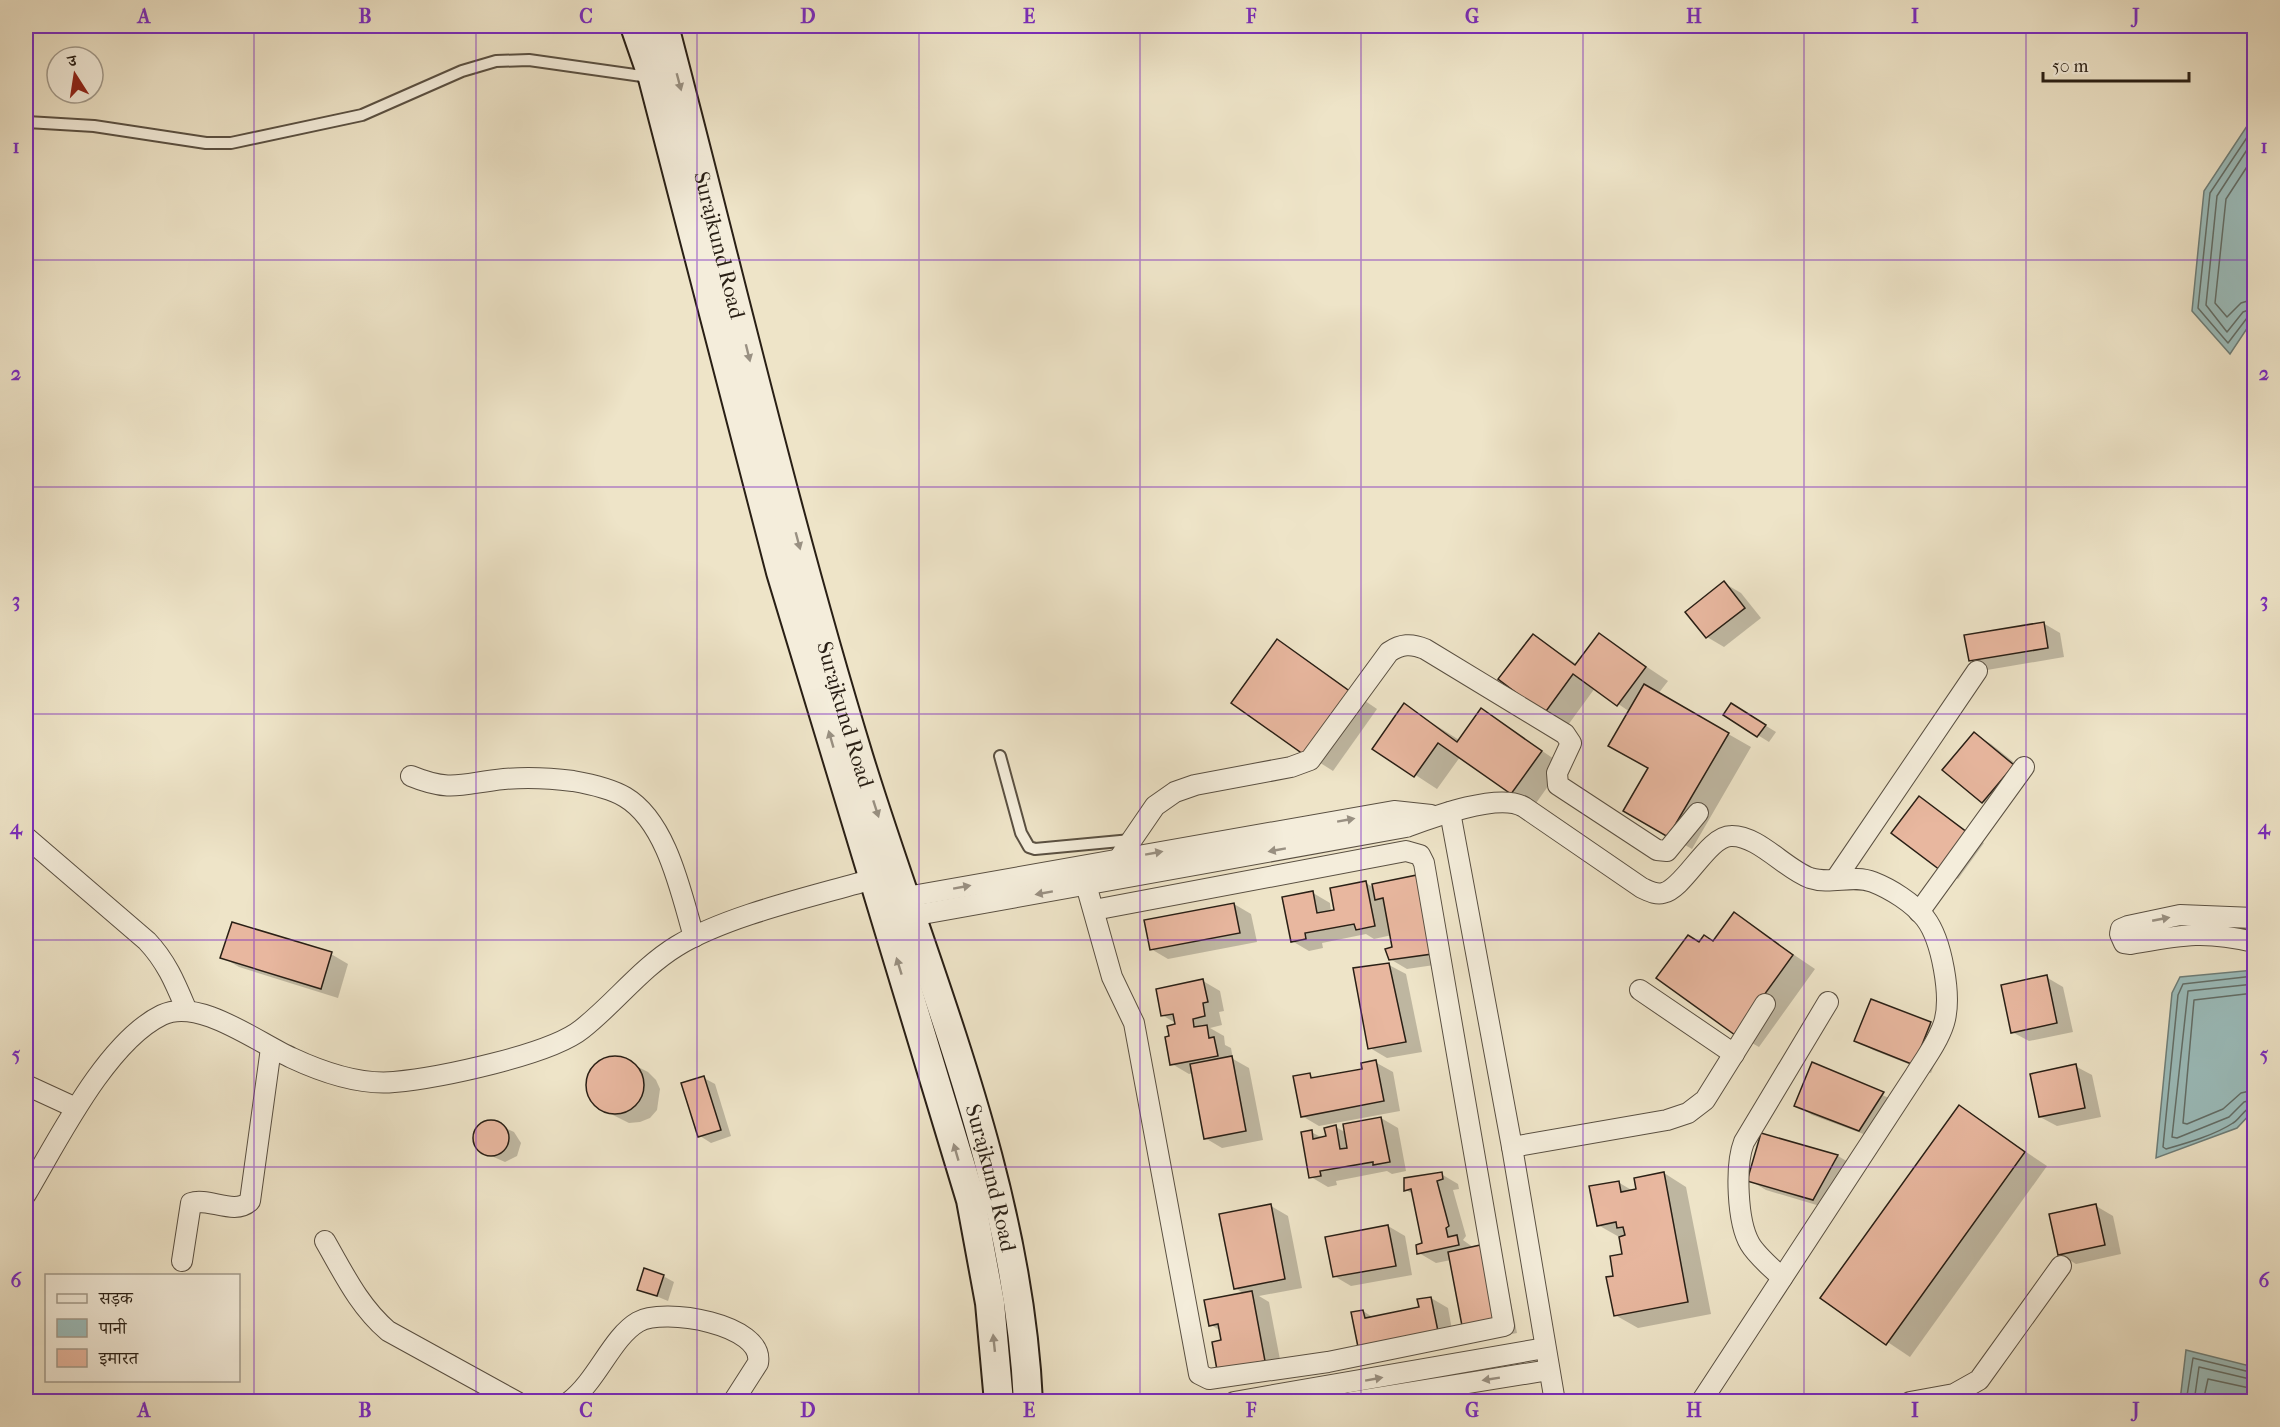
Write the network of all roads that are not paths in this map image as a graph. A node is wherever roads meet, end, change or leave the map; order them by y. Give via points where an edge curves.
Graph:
1 (635, 26) edge
2 (664, 26) edge
3 (652, 78) junction
4 (27, 122) dead end
5 (1977, 671) dead end
6 (1000, 756) dead end
7 (2024, 767) dead end
8 (411, 776) dead end
9 (1698, 813) dead end
10 (1443, 814) junction
11 (26, 837) edge
12 (1131, 840) junction
13 (1118, 860) junction
14 (1081, 867) junction
15 (1835, 880) junction
16 (1086, 886) junction
17 (890, 903) junction
18 (1094, 910) junction
19 (1919, 912) junction
20 (2254, 918) edge
21 (694, 937) junction
22 (2254, 942) edge
23 (1640, 990) dead end
24 (1828, 1002) dead end
25 (1765, 1004) dead end
26 (187, 1011) junction
27 (271, 1048) junction
28 (1734, 1054) junction
29 (26, 1085) edge
30 (76, 1108) junction
31 (1512, 1147) junction
32 (26, 1194) edge
33 (325, 1241) dead end
34 (182, 1261) dead end
35 (2061, 1266) dead end
36 (1782, 1278) junction
37 (1545, 1348) junction
38 (1328, 1362) junction
39 (1549, 1370) junction
40 (1329, 1387) junction
41 (1407, 1389) edge
42 (517, 1401) edge
43 (569, 1401) edge
44 (733, 1401) edge
45 (999, 1401) edge
46 (1028, 1401) edge
47 (1234, 1401) edge
48 (1357, 1401) edge
49 (1555, 1401) edge
50 (1701, 1401) edge
51 (1910, 1401) edge

1 - 3 main road, Surajkund Road
2 -> 17 main road, Surajkund Road
3 - 4 lane via 529,60 496,61 462,71 362,115 231,143
17 -> 3 main road, Surajkund Road via 781,572
5 - 15 street
6 - 12 lane via 1021,833 1029,847
7 - 19 street
8 - 21 street via 451,788 506,779 554,779 584,783 626,797 646,816 664,847
9 - 12 street via 1673,846 1667,851 1657,850 1558,785 1557,773 1571,743 1566,734 1412,644 1389,652 1310,760 1175,792 1155,806
13 -> 10 street via 1394,811
10 - 15 street via 1507,801 1518,803 1655,894 1668,892 1719,840 1732,836 1746,838 1811,878
10 -> 16 street via 1406,827
10 - 31 street
11 - 26 street via 161,956
12 - 13 street
13 - 14 street
14 - 16 street
17 -> 14 street
15 - 19 street via 1875,882
16 -> 17 street
16 - 18 street
17 - 21 street via 778,907
45 -> 17 main road, Surajkund Road via 990,1303 971,1200
17 - 46 main road, Surajkund Road via 991,1168 1023,1343
18 - 38 street via 1112,977 1134,1023 1199,1374 1209,1379
18 - 38 street via 1406,850 1420,855 1505,1324 1498,1329
19 - 36 street via 1930,926 1941,958 1947,1001 1944,1022 1915,1075
22 -> 20 street via 2210,933 2131,944 2124,943 2120,934 2128,926 2180,915
21 - 27 street via 666,953 569,1039 483,1065 415,1079 372,1082 309,1066
23 - 28 street
24 - 36 street via 1744,1142 1738,1161 1738,1185 1748,1240
25 - 28 street
26 - 27 street via 219,1021
26 - 30 street via 160,1016 140,1030 110,1061
27 - 34 street via 249,1201 237,1207 190,1203
28 - 31 street via 1705,1100 1678,1118
29 - 30 street
30 - 32 street
31 - 37 street
33 - 42 street via 359,1300 388,1331
35 - 51 street via 1979,1380 1954,1394
36 - 50 street
37 - 39 street
37 - 41 street
38 - 40 street
39 -> 41 street
39 - 49 street
40 -> 41 street
40 - 47 street
41 - 48 street
43 - 44 street via 589,1384 627,1331 637,1322 657,1316 713,1324 737,1331 753,1344 758,1363

